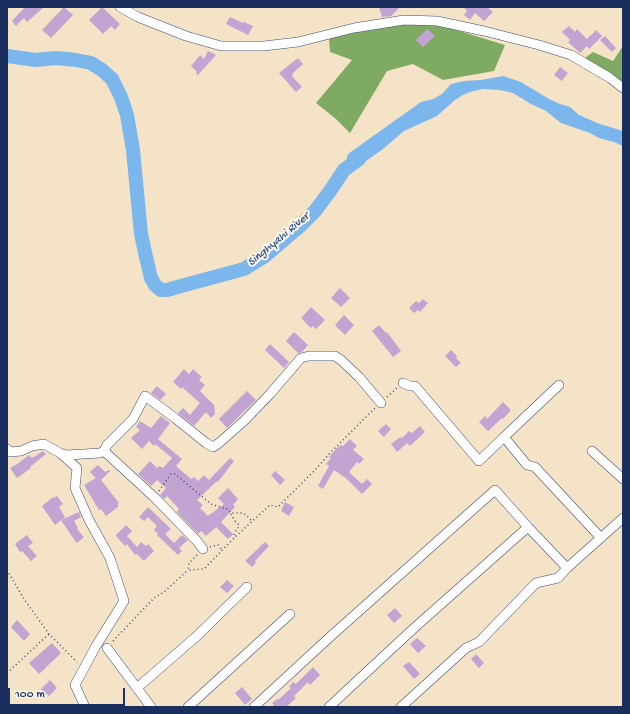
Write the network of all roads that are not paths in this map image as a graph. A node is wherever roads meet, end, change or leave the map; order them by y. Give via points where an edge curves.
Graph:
1 (120, 7) edge
2 (623, 88) edge
3 (403, 383) road end
4 (559, 385) dead end
5 (381, 403) road end
6 (504, 437) junction
7 (7, 449) edge
8 (592, 450) dead end
9 (104, 451) junction
10 (60, 453) junction
11 (623, 479) edge
12 (623, 518) edge
13 (528, 527) junction
14 (601, 538) junction
15 (203, 549) road end
16 (568, 568) junction
17 (247, 587) dead end
18 (290, 614) dead end
19 (107, 648) road end
20 (137, 688) junction
21 (85, 707) edge
22 (151, 707) edge
23 (188, 707) edge
24 (254, 707) edge
25 (329, 707) edge
26 (401, 707) edge

1 - 2 street via 186,36 221,46 264,46 298,42 354,28 404,20 437,22 484,31 571,55
3 - 6 street via 415,386 479,461
4 - 6 street
5 - 9 street via 359,377 335,356 309,356 301,358 245,420 213,447 145,396 133,419
6 - 14 street via 527,465 535,467
7 - 10 street via 10,452 21,451 44,444
8 - 11 street
9 - 10 street via 67,455
9 - 15 street via 154,497
10 - 21 street via 77,468 75,488 110,558 124,601 75,685
12 - 14 street
13 - 16 street
13 - 24 street via 494,490
13 - 25 street
14 - 16 street
16 - 26 street via 558,578 536,583 479,642 466,648
17 - 20 street via 198,635
18 - 23 street
19 - 20 street
20 - 22 street

